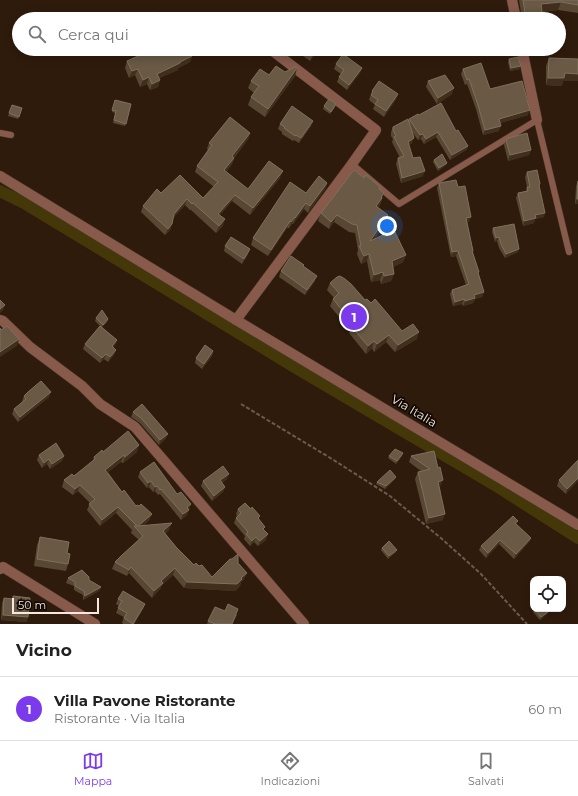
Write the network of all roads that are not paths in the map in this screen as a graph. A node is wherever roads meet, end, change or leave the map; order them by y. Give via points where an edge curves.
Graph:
1 (512, 0) edge
2 (515, 12) edge
3 (279, 56) edge
4 (523, 56) edge
5 (537, 120) junction
6 (0, 133) edge
7 (11, 135) dead end
8 (352, 164) junction
9 (0, 176) edge
10 (569, 252) dead end
11 (0, 320) edge
12 (236, 320) junction
13 (578, 525) edge
14 (0, 569) edge
15 (95, 624) edge
16 (304, 624) edge

1 - 2 street
3 - 8 street via 376,130
4 - 5 street
5 - 8 lane via 399,204
5 - 10 lane
6 - 7 lane
8 - 12 street
9 - 12 street, Via Italia
11 - 16 street via 30,347 82,386 100,404 135,427
12 - 13 street, Via Italia
14 - 15 street via 3,567

